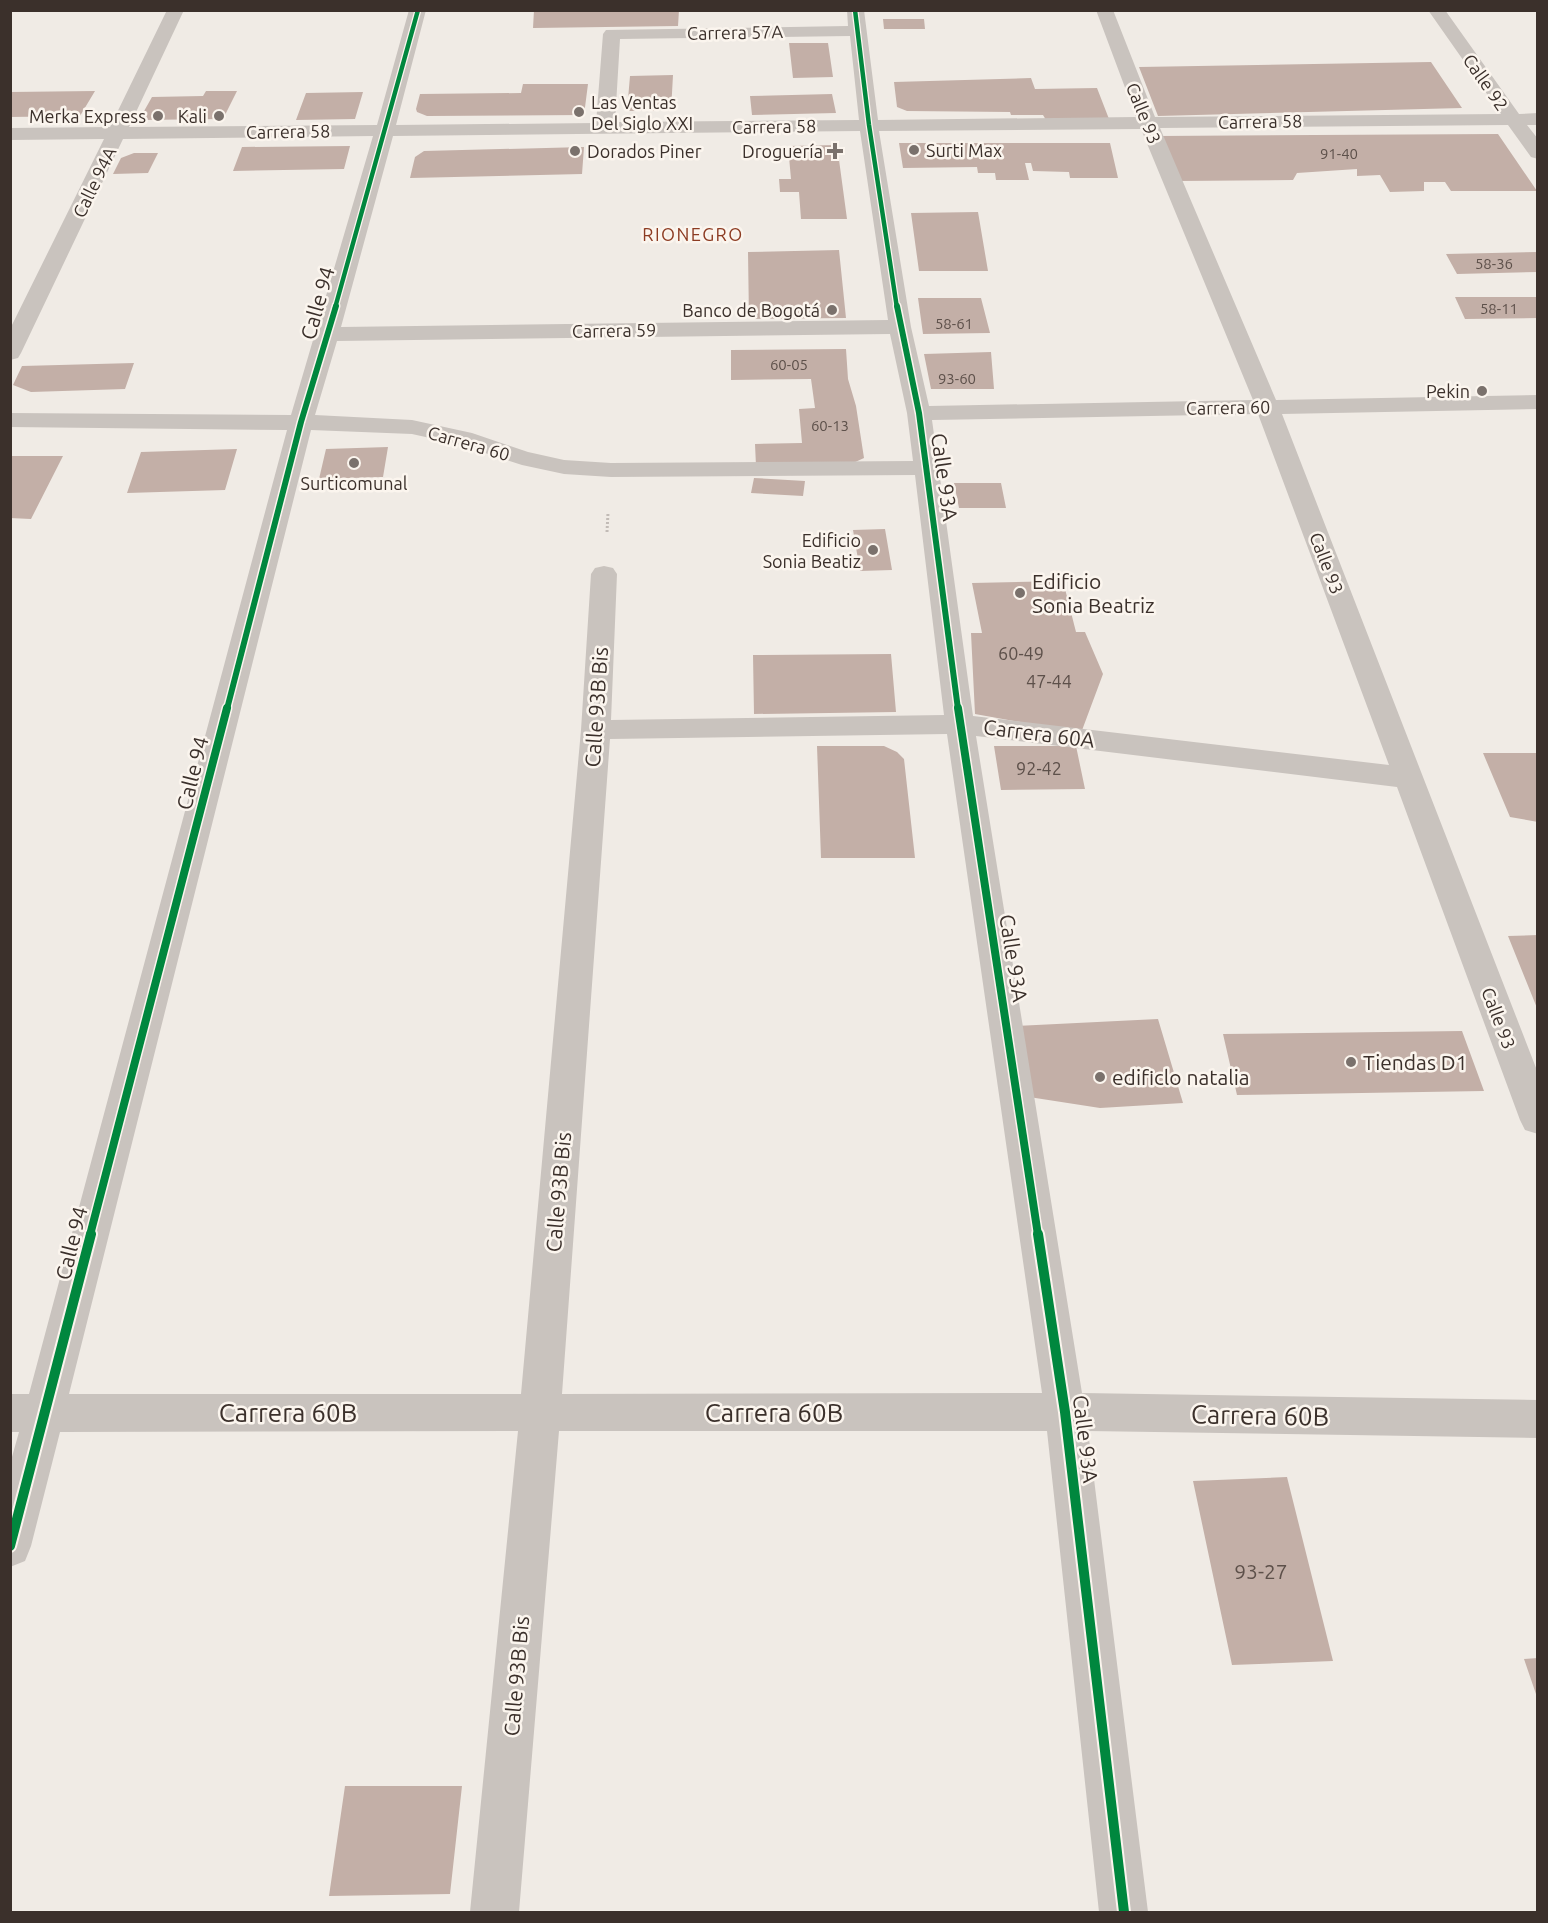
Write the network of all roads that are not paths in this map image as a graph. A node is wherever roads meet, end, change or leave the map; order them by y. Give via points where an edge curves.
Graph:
1 (176, 10) edge
2 (418, 10) edge
3 (855, 10) edge
4 (1104, 10) edge
5 (1436, 10) edge
6 (857, 31) junction
7 (1512, 119) junction
8 (1538, 119) edge
9 (1148, 123) junction
10 (869, 125) junction
11 (605, 128) junction
12 (384, 130) junction
13 (118, 133) junction
14 (10, 134) edge
15 (1538, 153) edge
16 (900, 327) junction
17 (328, 334) junction
18 (10, 353) edge
19 (1538, 402) edge
20 (1267, 406) junction
21 (919, 413) junction
22 (10, 420) edge
23 (301, 422) junction
24 (926, 468) junction
25 (604, 574) road end
26 (960, 724) junction
27 (596, 730) junction
28 (1408, 778) junction
29 (1538, 1120) edge
30 (1065, 1412) junction
31 (28, 1413) edge
32 (540, 1413) junction
33 (1538, 1419) edge
34 (10, 1546) edge
35 (495, 1912) edge
36 (1124, 1912) edge

1 - 13 street, Calle 94A
2 - 12 street, Calle 94
3 - 6 street, Calle 93A
4 - 9 street, Calle 93
5 - 7 street, Calle 92
6 - 10 street, Calle 93A
6 - 11 street, Carrera 57A via 612,34
7 - 8 street, Carrera 58
7 - 9 street, Carrera 58
7 - 15 street, Calle 92
9 - 10 street, Carrera 58
9 - 20 street, Calle 93
10 - 11 street, Carrera 58
10 - 16 street, Calle 93A
11 - 12 street, Carrera 58
12 - 13 street, Carrera 58
12 - 17 street, Calle 94
13 - 14 street, Carrera 58
13 - 18 street, Calle 94A
16 - 17 street, Carrera 59
16 - 21 street, Calle 93A
17 - 23 street, Calle 94
19 - 20 street, Carrera 60
20 - 21 street, Carrera 60
20 - 28 street, Calle 93
21 - 24 street, Calle 93A
22 - 23 street, Carrera 60
23 - 24 street, Carrera 60 via 412,427 564,467
23 - 31 street, Calle 94
24 - 26 street, Calle 93A
25 - 27 street, Calle 93B Bis
26 - 27 street, Carrera 60A
26 - 28 street, Carrera 60A
26 - 30 street, Calle 93A
27 - 32 street, Calle 93B Bis
28 - 29 street, Calle 93
30 - 32 street, Carrera 60B
30 - 33 street, Carrera 60B
30 - 36 street, Calle 93A
31 - 32 street, Carrera 60B
31 - 34 street, Calle 94
32 - 35 street, Calle 93B Bis

